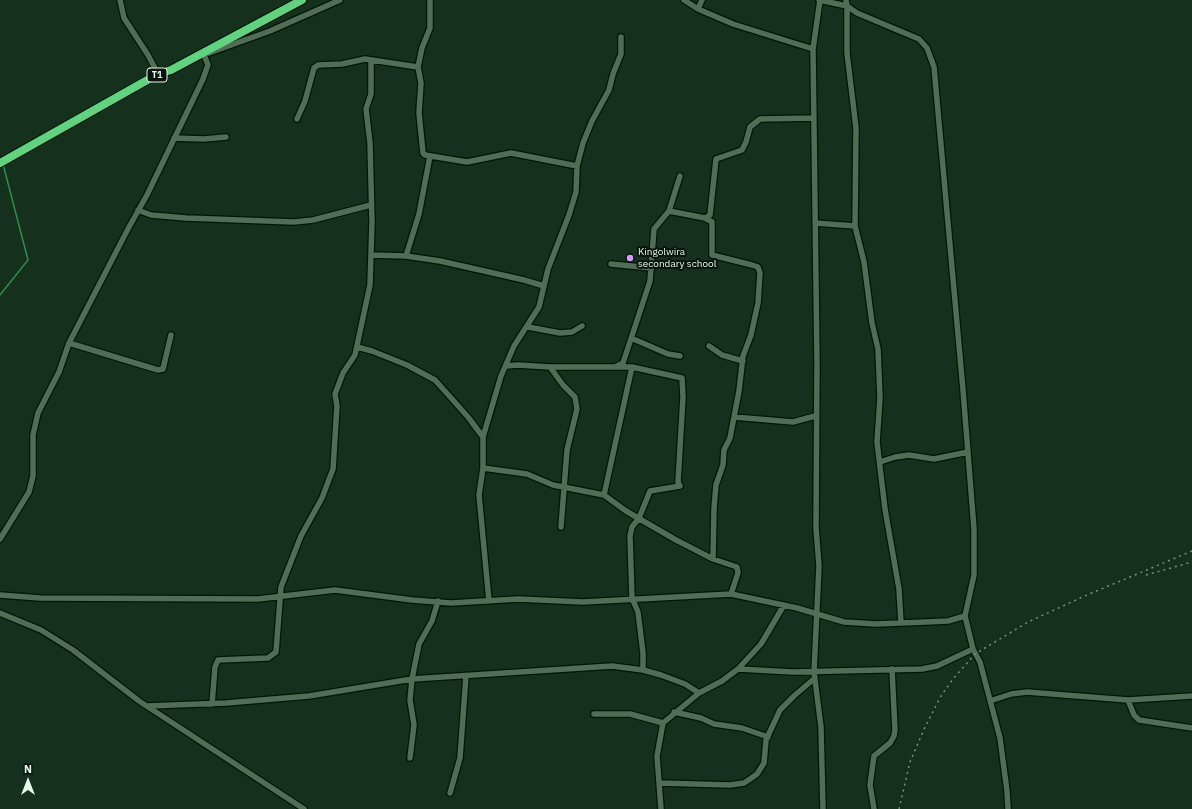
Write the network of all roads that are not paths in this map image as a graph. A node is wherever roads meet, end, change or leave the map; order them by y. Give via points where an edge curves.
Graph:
1 (120, 0) edge
2 (302, 0) edge
3 (340, 0) edge
4 (430, 0) edge
5 (684, 0) edge
6 (702, 0) edge
7 (819, 0) edge
8 (846, 3) edge
9 (698, 8) junction
10 (621, 37) dead end
11 (813, 49) junction
12 (204, 53) junction
13 (371, 60) junction
14 (418, 67) junction
15 (158, 74) junction
16 (814, 118) junction
17 (297, 119) dead end
18 (226, 137) dead end
19 (174, 138) junction
20 (430, 156) junction
21 (0, 163) edge
22 (577, 166) junction
23 (680, 176) dead end
24 (371, 205) junction
25 (138, 210) junction
26 (669, 211) junction
27 (705, 218) junction
28 (815, 223) junction
29 (855, 226) junction
30 (371, 255) junction
31 (406, 256) junction
32 (611, 264) dead end
33 (652, 268) junction
34 (544, 286) junction
35 (582, 326) dead end
36 (528, 327) junction
37 (171, 335) dead end
38 (631, 338) junction
39 (69, 344) junction
40 (709, 346) dead end
41 (357, 347) junction
42 (680, 356) dead end
43 (743, 361) junction
44 (506, 366) junction
45 (550, 367) junction
46 (615, 367) junction
47 (632, 367) junction
48 (734, 416) junction
49 (815, 416) junction
50 (483, 437) junction
51 (968, 452) junction
52 (880, 462) junction
53 (483, 468) junction
54 (565, 487) junction
55 (604, 495) junction
56 (639, 518) junction
57 (561, 527) dead end
58 (0, 539) edge
59 (713, 559) junction
60 (731, 594) junction
61 (0, 595) edge
62 (279, 597) junction
63 (632, 598) junction
64 (438, 601) junction
65 (489, 601) junction
66 (784, 605) junction
67 (0, 613) edge
68 (817, 614) junction
69 (965, 616) junction
70 (901, 623) junction
71 (973, 649) junction
72 (738, 669) junction
73 (892, 669) junction
74 (643, 670) junction
75 (814, 672) junction
76 (466, 676) junction
77 (815, 678) junction
78 (412, 680) junction
79 (699, 693) junction
80 (1192, 696) edge
81 (1128, 700) junction
82 (990, 701) junction
83 (212, 704) junction
84 (147, 706) junction
85 (674, 712) junction
86 (594, 714) dead end
87 (663, 722) junction
88 (1192, 728) edge
89 (768, 737) junction
90 (410, 758) dead end
91 (659, 783) junction
92 (450, 792) dead end
93 (304, 809) edge
94 (661, 809) edge
95 (822, 809) edge
96 (874, 809) edge
97 (1008, 809) edge

1 - 15 street via 124,18
2 - 12 highway, T1
3 - 12 street via 270,32
4 - 14 street via 430,28
5 - 9 street
6 - 9 street
7 - 8 street
7 - 11 street
8 - 29 street via 847,53 856,128
8 - 51 street via 857,13 919,39 927,48 933,62
9 - 11 street via 733,24
10 - 22 street via 621,54 609,90 592,120
11 - 16 street
12 - 15 highway, T1
12 - 19 street via 207,69
13 - 14 street
13 - 17 street via 360,59 342,64 316,66
13 - 24 street via 371,94 366,109 370,143
14 - 20 street via 421,82 421,147 423,153
15 - 21 highway, T1
16 - 27 street via 760,119 750,126 742,150 716,159 710,215
16 - 28 street
18 - 19 street
19 - 25 street
20 - 22 street via 467,162 511,153
20 - 31 street via 419,214
22 - 34 street via 576,192
23 - 26 street
24 - 25 street via 313,220 294,222 186,218 151,215
24 - 30 street
25 - 39 street
26 - 27 street
26 - 33 street via 654,229
27 - 43 street via 712,222 712,255 758,267 760,273 758,303
28 - 29 street
28 - 49 street
29 - 52 street via 864,262 878,349 880,398 877,442
30 - 31 street
30 - 41 street via 369,294
31 - 34 street via 440,261
32 - 33 street
33 - 38 street
34 - 36 street via 539,307
35 - 36 street via 572,332 560,333
36 - 44 street via 514,346
37 - 39 street via 163,369 158,370
38 - 42 street via 668,354
38 - 46 street via 623,363
39 - 58 street via 59,372 38,414 33,435 33,476 29,492
40 - 43 street via 722,355
41 - 50 street via 407,365 434,380
41 - 62 street via 335,394 337,406 334,469 322,498 301,536
43 - 48 street
44 - 45 street
44 - 50 street via 496,386
45 - 46 street
45 - 54 street via 575,397 577,409 567,450
46 - 47 street
47 - 55 street
47 - 56 street via 681,377 683,384 678,482 680,486 650,491
48 - 49 street via 793,422
48 - 59 street via 716,485
49 - 68 street via 819,566
50 - 53 street
51 - 52 street via 934,459 910,455
51 - 69 street via 974,529 974,575
52 - 70 street via 885,509 899,589
53 - 54 street via 527,474
53 - 65 street via 479,495
54 - 55 street
54 - 57 street
55 - 56 street
56 - 59 street
56 - 63 street via 632,527 630,536
59 - 60 street via 737,567 738,573
60 - 63 street via 684,598
60 - 66 street
61 - 62 street via 182,600
62 - 64 street via 335,590
62 - 83 street via 276,652 268,658 218,660 215,667
63 - 65 street via 583,602 518,599
63 - 74 street via 638,612
64 - 65 street
64 - 78 street via 432,620 419,644
66 - 68 street
66 - 72 street via 761,644
67 - 84 street via 41,630 73,650
68 - 70 street via 844,622
68 - 75 street
69 - 70 street via 948,621
69 - 71 street
71 - 73 street via 937,666
71 - 82 street via 980,662
72 - 75 street
72 - 79 street
73 - 75 street
73 - 96 street via 896,730 890,743 874,756 870,785
74 - 76 street via 612,666
74 - 79 street via 684,684
75 - 77 street
76 - 78 street
76 - 92 street via 460,758
77 - 89 street via 785,704
77 - 95 street via 821,727
78 - 83 street via 309,696
78 - 90 street via 410,700 414,725
79 - 85 street
80 - 81 street
81 - 82 street via 1027,692
81 - 88 street via 1139,720
82 - 97 street via 1000,738 1008,791
83 - 84 street
84 - 93 street
85 - 87 street
85 - 89 street via 701,718 714,724 742,728
86 - 87 street via 625,714
87 - 91 street via 657,756
89 - 91 street via 764,763 757,774 744,783
91 - 94 street

